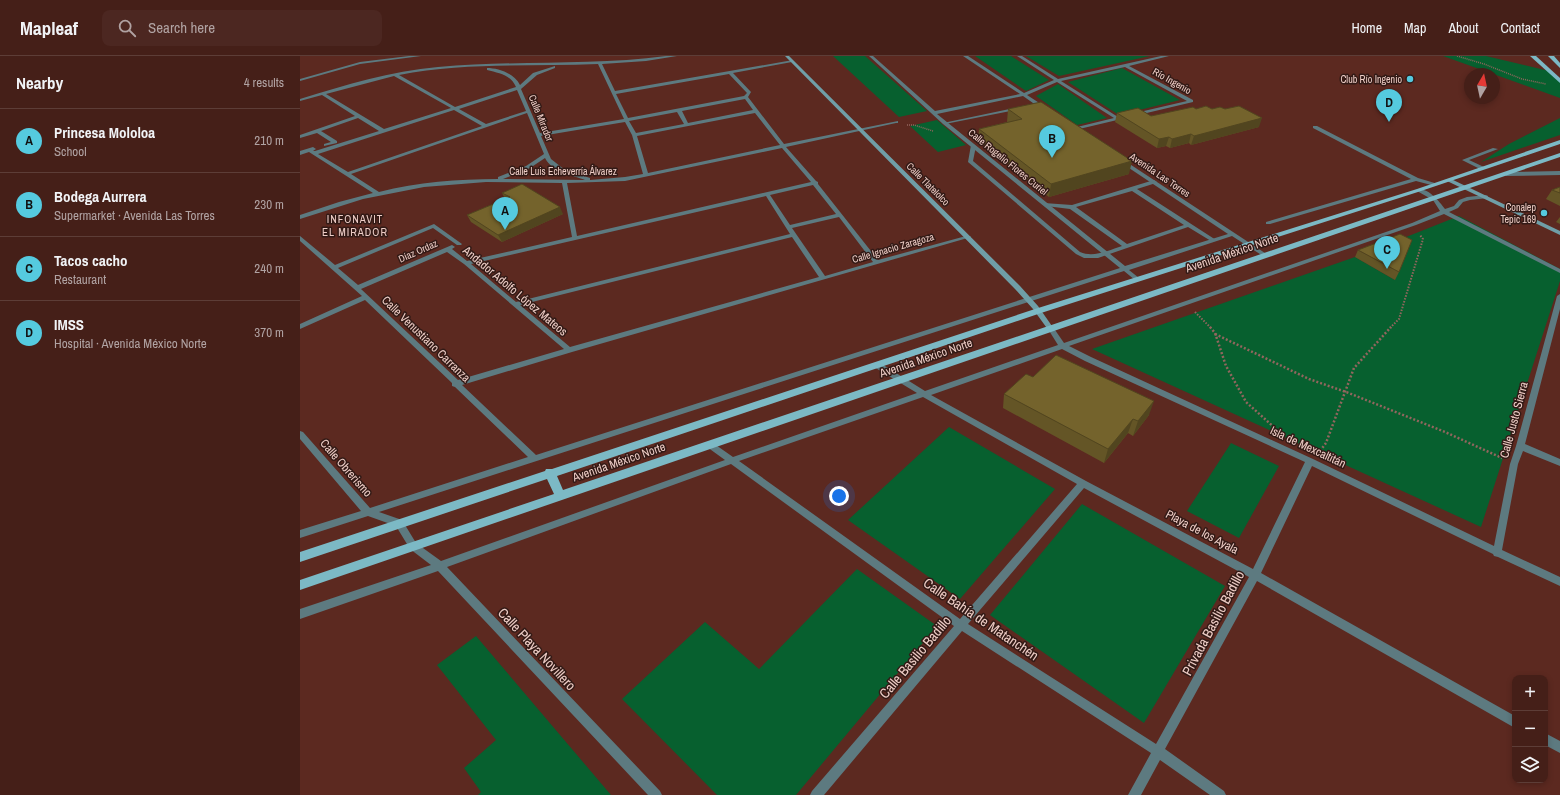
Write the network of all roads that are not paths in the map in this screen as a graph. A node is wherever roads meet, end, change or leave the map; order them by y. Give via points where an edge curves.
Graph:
1 (374, 56) edge
2 (419, 56) edge
3 (634, 56) edge
4 (675, 56) edge
5 (871, 56) edge
6 (965, 56) edge
7 (1019, 56) edge
8 (1165, 56) edge
9 (1533, 56) edge
10 (1551, 56) edge
11 (790, 58) edge
12 (637, 62) junction
13 (360, 63) junction
14 (579, 63) junction
15 (599, 63) junction
16 (1125, 65) junction
17 (472, 66) junction
18 (1560, 66) edge
19 (730, 72) junction
20 (394, 74) junction
21 (300, 80) edge
22 (1058, 80) junction
23 (1560, 81) edge
24 (519, 88) junction
25 (322, 93) junction
26 (613, 93) junction
27 (1023, 95) junction
28 (746, 97) junction
29 (300, 100) edge
30 (1038, 104) junction
31 (1030, 105) edge
32 (1022, 107) edge
33 (454, 108) junction
34 (679, 110) junction
35 (529, 111) junction
36 (756, 111) junction
37 (1050, 112) edge
38 (934, 113) junction
39 (360, 116) junction
40 (1118, 119) junction
41 (626, 120) junction
42 (896, 122) dead end
43 (945, 123) junction
44 (687, 125) junction
45 (1069, 125) edge
46 (486, 126) junction
47 (1315, 128) dead end
48 (1075, 129) junction
49 (862, 130) junction
50 (318, 131) junction
51 (383, 131) junction
52 (1081, 133) edge
53 (539, 135) junction
54 (634, 135) junction
55 (300, 137) edge
56 (1560, 142) edge
57 (784, 146) junction
58 (973, 146) junction
59 (1495, 149) dead end
60 (310, 150) junction
61 (300, 153) edge
62 (315, 153) junction
63 (546, 154) junction
64 (1560, 155) edge
65 (1114, 156) edge
66 (1482, 168) junction
67 (1560, 173) edge
68 (347, 174) junction
69 (1506, 174) junction
70 (646, 175) junction
71 (1416, 179) junction
72 (1449, 180) junction
73 (489, 181) junction
74 (564, 181) junction
75 (605, 181) junction
76 (1154, 182) junction
77 (816, 183) junction
78 (1435, 184) junction
79 (1467, 188) junction
80 (1133, 189) junction
81 (1419, 190) junction
82 (376, 193) junction
83 (767, 194) junction
84 (1486, 197) junction
85 (1435, 199) junction
86 (1046, 204) junction
87 (1072, 206) junction
88 (1443, 211) junction
89 (840, 215) junction
90 (300, 217) edge
91 (1268, 223) dead end
92 (1189, 225) junction
93 (788, 227) junction
94 (1560, 233) edge
95 (1233, 234) junction
96 (793, 235) junction
97 (968, 237) junction
98 (300, 238) edge
99 (575, 239) junction
100 (1213, 240) junction
101 (1249, 244) junction
102 (1126, 246) junction
103 (447, 249) junction
104 (1105, 254) junction
105 (1265, 255) junction
106 (466, 263) junction
107 (877, 263) junction
108 (334, 268) junction
109 (1123, 269) junction
110 (1560, 271) edge
111 (823, 278) junction
112 (1136, 279) junction
113 (357, 288) junction
114 (1560, 296) edge
115 (366, 297) junction
116 (1028, 300) junction
117 (515, 304) junction
118 (1038, 311) junction
119 (300, 327) edge
120 (1050, 329) junction
121 (1063, 346) junction
122 (569, 350) junction
123 (877, 364) junction
124 (902, 380) junction
125 (456, 384) junction
126 (924, 394) junction
127 (300, 434) edge
128 (710, 445) junction
129 (1520, 446) junction
130 (534, 458) junction
131 (731, 461) junction
132 (1310, 461) junction
133 (1560, 463) edge
134 (550, 472) junction
135 (1083, 483) junction
136 (560, 496) junction
137 (368, 512) junction
138 (399, 523) junction
139 (300, 534) edge
140 (413, 546) junction
141 (1497, 553) junction
142 (300, 556) edge
143 (440, 566) junction
144 (1255, 575) junction
145 (1560, 582) edge
146 (300, 585) edge
147 (300, 614) edge
148 (961, 625) junction
149 (1512, 720) edge
150 (1548, 741) edge
151 (1560, 748) edge
152 (1159, 752) junction
153 (656, 795) edge
154 (816, 795) edge
155 (1134, 795) edge
156 (1220, 795) edge

1 - 13 street
2 - 13 street
3 - 12 street
4 - 12 street
5 - 38 street, Calle Rogelio Flores Curiel
6 - 27 street
7 - 22 street
8 - 16 street
9 - 23 main road
10 - 18 main road
11 - 19 street
11 - 49 street, Calle Tlatelolco
12 - 15 street
13 - 21 street
14 - 15 street
14 - 17 street
14 - 24 street, Calle Mirador via 535,74
15 - 26 street
16 - 22 street
16 - 40 street, Río Ingenio via 1191,101
17 - 20 street
17 - 24 street, Calle Mirador via 506,73
19 - 26 street
19 - 28 street via 748,93
20 - 25 street
20 - 33 street
22 - 27 street
22 - 40 street
24 - 33 street
24 - 35 street, Calle Mirador
25 - 29 street
25 - 39 street
26 - 41 street
27 - 30 street
27 - 38 street
28 - 34 street
28 - 36 street
30 - 31 street
30 - 37 street
32 - 43 street
33 - 46 street
33 - 51 street
34 - 41 street
34 - 44 street
35 - 46 street
35 - 53 street, Calle Mirador
36 - 44 street
36 - 57 street
38 - 43 street, Calle Rogelio Flores Curiel
39 - 50 street
39 - 51 street
40 - 48 street, Río Ingenio
41 - 53 street
41 - 54 street
42 - 49 street, Calle Luis Echeverría Álvarez
43 - 58 street, Calle Rogelio Flores Curiel
44 - 54 street
45 - 48 street
46 - 68 street
47 - 71 street
48 - 52 street
49 - 57 street, Calle Luis Echeverría Álvarez
49 - 97 street, Calle Tlatelolco
50 - 55 street
50 - 60 street via 335,142
51 - 62 street
53 - 63 street, Calle Mirador
54 - 70 street
56 - 66 main road, Avenida México Norte
57 - 70 street, Calle Luis Echeverría Álvarez
57 - 77 street
58 - 86 street, Calle Rogelio Flores Curiel
58 - 104 street via 970,161 1078,253 1093,257
59 - 66 street via 1465,160
60 - 61 street
60 - 62 street
62 - 68 street
63 - 73 street, Calle Mirador via 528,166
63 - 75 street, Calle Mirador via 555,166 563,171
64 - 69 main road, Avenida México Norte
65 - 76 street, Avenida Las Torres
66 - 72 main road, Avenida México Norte
67 - 69 street
68 - 82 street
69 - 79 main road, Avenida México Norte
70 - 75 street, Calle Luis Echeverría Álvarez
71 - 78 street
71 - 91 street
72 - 78 main road, Avenida México Norte
72 - 79 street
73 - 74 street, Calle Luis Echeverría Álvarez
73 - 82 street, Calle Luis Echeverría Álvarez via 441,183
74 - 75 street, Calle Luis Echeverría Álvarez
74 - 99 street
76 - 80 street
76 - 95 street, Avenida Las Torres
77 - 83 street
77 - 89 street
78 - 81 main road, Avenida México Norte
79 - 84 street
79 - 85 main road, Avenida México Norte
80 - 87 street
80 - 92 street
81 - 85 street
81 - 101 main road, Avenida México Norte
82 - 90 street, Calle Luis Echeverría Álvarez
83 - 93 street
83 - 99 street
84 - 88 street via 1469,198 1461,201 1456,207
84 - 94 street
85 - 88 street
85 - 105 main road, Avenida México Norte
86 - 87 street
86 - 104 street, Calle Rogelio Flores Curiel
87 - 102 street
88 - 110 street
88 - 121 street via 1414,224
89 - 93 street
89 - 107 street
92 - 100 street
92 - 102 street
93 - 96 street
95 - 100 street, Avenida México Norte
95 - 101 street, Avenida Las Torres
96 - 111 street
96 - 117 street
97 - 107 street, Calle Ignacio Zaragoza
97 - 116 street, Calle Tlatelolco
98 - 108 street, Calle Venustiano Carranza
99 - 106 street
100 - 109 street, Avenida México Norte
101 - 105 street, Avenida Las Torres
101 - 112 main road, Avenida México Norte
102 - 104 street
103 - 106 street, Andador Adolfo López Mateos
103 - 108 street, Díaz Ordaz via 459,244 434,226
103 - 113 street, Díaz Ordaz
104 - 109 street, Calle Rogelio Flores Curiel
105 - 120 main road, Avenida México Norte
106 - 117 street, Andador Adolfo López Mateos
107 - 111 street, Calle Ignacio Zaragoza
108 - 113 street, Calle Venustiano Carranza
109 - 112 street, Calle Rogelio Flores Curiel
109 - 116 street, Avenida México Norte
111 - 122 street, Calle Ignacio Zaragoza
112 - 118 main road, Avenida México Norte
113 - 115 street, Calle Venustiano Carranza
114 - 129 street, Calle Justo Sierra
115 - 119 street
115 - 125 street, Calle Venustiano Carranza
116 - 118 street, Calle Tlatelolco
116 - 130 street, Avenida México Norte
117 - 122 street, Andador Adolfo López Mateos
118 - 120 street, Calle Tlatelolco
118 - 123 main road, Avenida México Norte
120 - 121 street, Isla de Mexcaltitán
120 - 124 main road, Avenida México Norte
121 - 126 street
121 - 132 street, Isla de Mexcaltitán
122 - 125 street, Calle Ignacio Zaragoza
123 - 124 street, Playa de los Ayala
123 - 134 main road, Avenida México Norte
124 - 126 street, Playa de los Ayala
124 - 128 main road, Avenida México Norte
125 - 130 street, Calle Venustiano Carranza
126 - 131 street
126 - 135 street, Playa de los Ayala
127 - 137 street, Calle Obrerismo
128 - 131 street, Calle Bahía de Matanchén
128 - 136 main road, Avenida México Norte
129 - 133 street
129 - 141 street, Calle Justo Sierra via 1514,464
130 - 137 street, Avenida México Norte
131 - 143 street
131 - 148 street, Calle Bahía de Matanchén
132 - 141 street, Isla de Mexcaltitán
132 - 144 street, Privada Basilio Badillo
134 - 136 main road
134 - 138 main road, Avenida México Norte
135 - 144 street, Playa de los Ayala
135 - 148 street, Calle Basilio Badillo
136 - 140 main road, Avenida México Norte
137 - 138 street, Calle Obrerismo
137 - 139 street, Avenida México Norte
138 - 140 street, Calle Playa Novillero
138 - 142 main road, Avenida México Norte
140 - 143 street, Calle Playa Novillero
140 - 146 main road, Avenida México Norte
141 - 145 street, Isla de Mexcaltitán
143 - 147 street
143 - 153 street, Calle Playa Novillero
144 - 149 street, Playa de los Ayala
144 - 152 street, Privada Basilio Badillo
148 - 152 street, Calle Bahía de Matanchén
148 - 154 street, Calle Basilio Badillo
150 - 151 street
152 - 155 street, Privada Basilio Badillo
152 - 156 street, Calle Bahía de Matanchén

